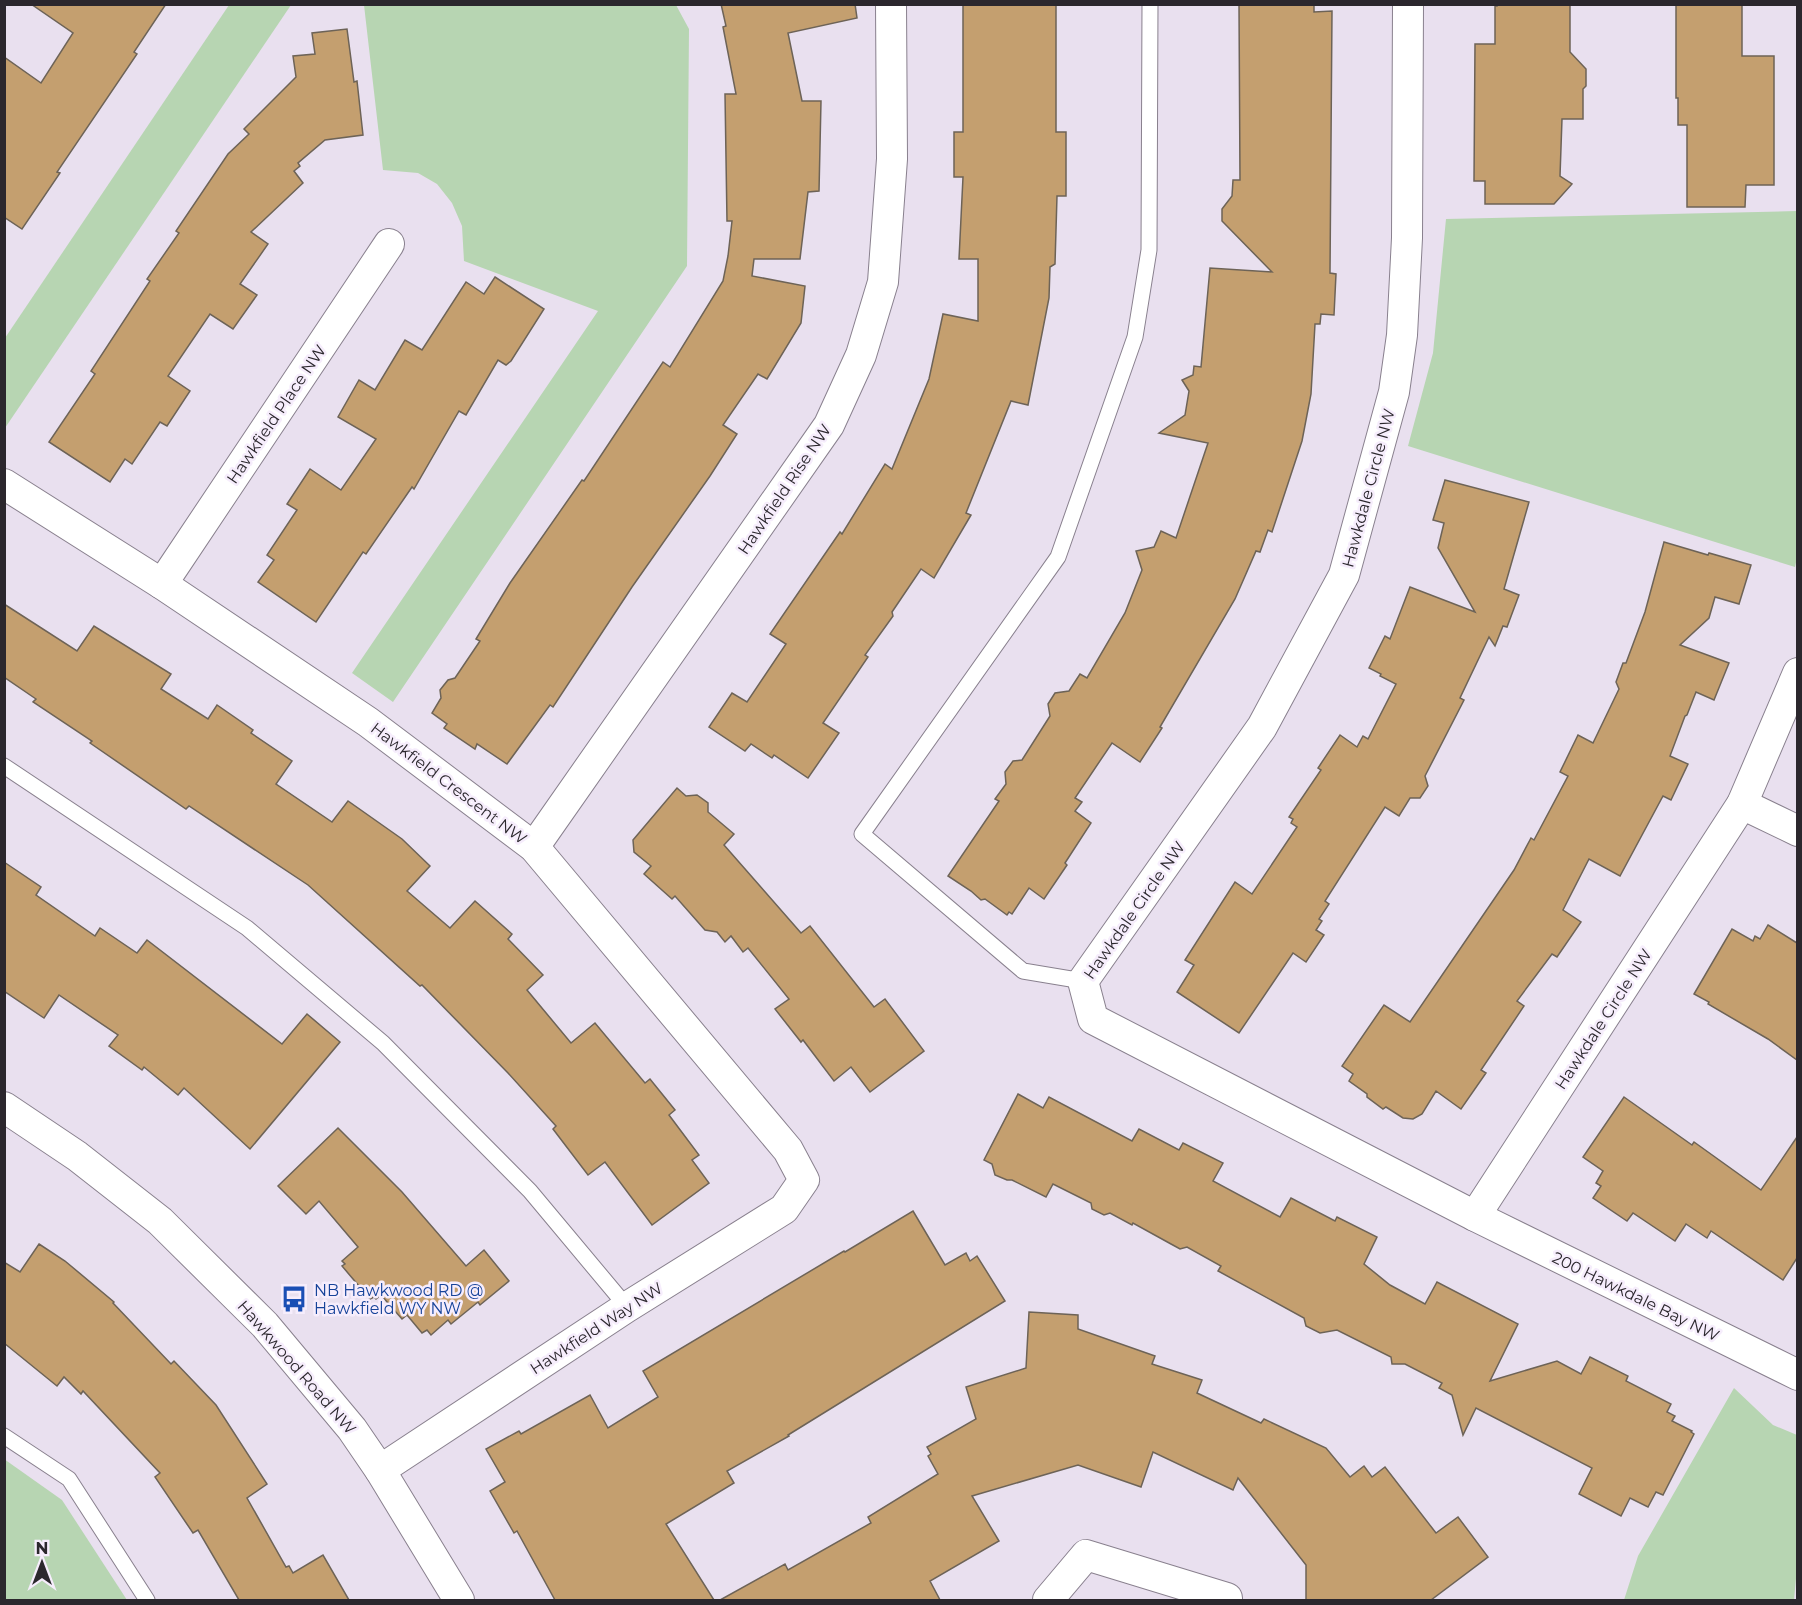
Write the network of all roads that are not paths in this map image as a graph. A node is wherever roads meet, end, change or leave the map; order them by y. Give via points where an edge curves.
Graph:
1 (891, 4) edge
2 (1150, 4) edge
3 (1408, 4) edge
4 (389, 244) dead end
5 (4, 484) edge
6 (162, 584) junction
7 (1797, 673) edge
8 (4, 766) edge
9 (1742, 804) junction
10 (1797, 831) edge
11 (534, 848) junction
12 (1083, 981) junction
13 (4, 1107) edge
14 (804, 1180) joint
15 (1475, 1216) junction
16 (627, 1307) junction
17 (1797, 1375) edge
18 (4, 1436) edge
19 (380, 1470) junction
20 (1227, 1598) dead end
21 (147, 1600) edge
22 (459, 1600) edge
23 (1048, 1600) edge

1 - 11 street, Hawkfield Rise NW via 892,159 883,282 861,355 829,425
2 - 12 lane via 1149,250 1135,337 1059,556 862,834 1023,971
3 - 12 street, Hawkdale Circle NW via 1407,238 1402,335 1394,392 1344,575 1262,727
4 - 6 street, Hawkfield Place NW
5 - 6 street, Hawkfield Crescent NW
6 - 11 street, Hawkfield Crescent NW via 368,722
7 - 9 street, Hawkdale Circle NW
8 - 16 lane via 247,928 383,1042 530,1191
9 - 10 street
9 - 15 street, Hawkdale Circle NW
11 - 14 street, Hawkfield Crescent NW via 788,1150
12 - 15 street, Hawkdale Circle NW via 1093,1019
13 - 19 street, Hawkwood Road NW via 77,1156 160,1221 265,1325 352,1429
14 - 16 street, Hawkfield Way NW via 784,1209
15 - 17 street, 200 Hawkdale Bay NW
16 - 19 street, Hawkfield Way NW
18 - 21 lane via 69,1479
19 - 22 street, Hawkwood Road NW
20 - 23 street via 1086,1555

